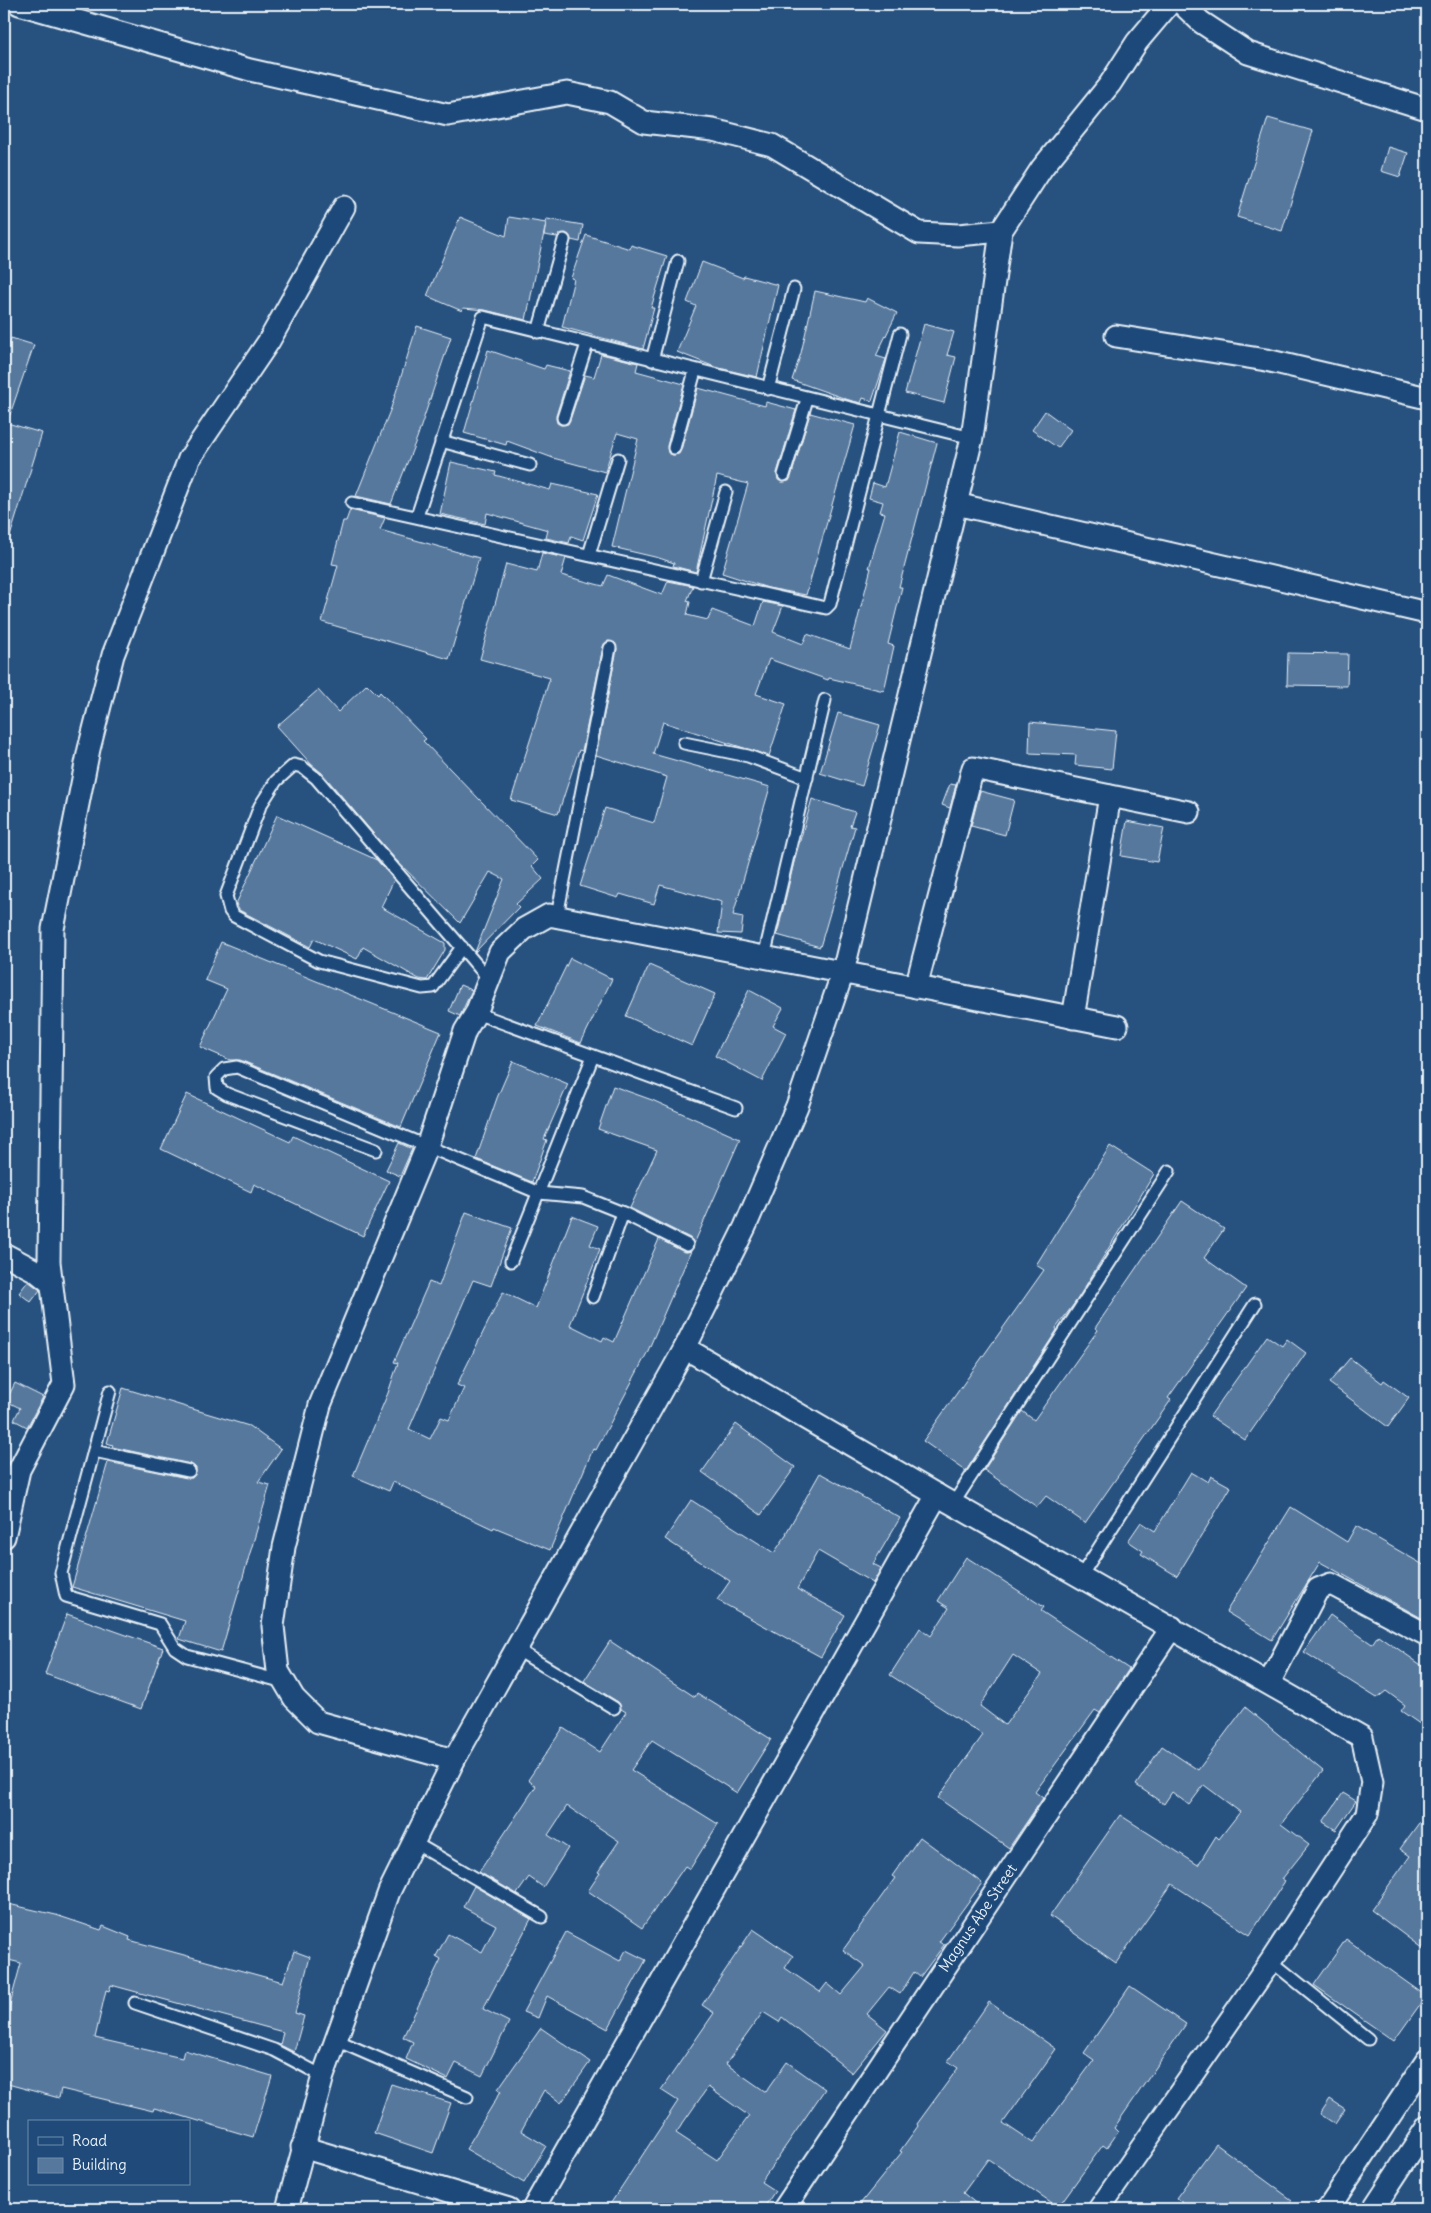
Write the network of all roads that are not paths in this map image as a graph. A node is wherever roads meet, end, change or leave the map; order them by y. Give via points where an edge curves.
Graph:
1 (19, 4) edge
2 (1169, 4) edge
3 (1182, 4) edge
4 (1427, 109) edge
5 (344, 207) dead end
6 (1001, 231) junction
7 (564, 240) dead end
8 (678, 261) dead end
9 (794, 289) dead end
10 (538, 332) junction
11 (900, 334) dead end
12 (1116, 336) dead end
13 (587, 344) junction
14 (652, 360) junction
15 (695, 371) junction
16 (768, 389) junction
17 (1427, 398) edge
18 (807, 399) junction
19 (880, 416) junction
20 (563, 418) dead end
21 (972, 438) junction
22 (441, 441) junction
23 (674, 448) dead end
24 (618, 459) dead end
25 (530, 465) dead end
26 (784, 475) dead end
27 (726, 492) dead end
28 (352, 503) dead end
29 (956, 504) junction
30 (417, 516) junction
31 (590, 555) junction
32 (701, 581) junction
33 (1427, 613) edge
34 (610, 648) dead end
35 (825, 700) dead end
36 (684, 743) dead end
37 (806, 778) junction
38 (1110, 796) junction
39 (1189, 812) dead end
40 (557, 916) junction
41 (462, 947) junction
42 (764, 957) junction
43 (843, 972) junction
44 (488, 978) junction
45 (916, 987) junction
46 (476, 1013) junction
47 (1073, 1018) junction
48 (1116, 1026) dead end
49 (593, 1056) junction
50 (736, 1108) dead end
51 (427, 1146) junction
52 (376, 1150) dead end
53 (1170, 1171) dead end
54 (539, 1193) junction
55 (623, 1212) junction
56 (687, 1246) dead end
57 (4, 1254) edge
58 (511, 1262) dead end
59 (51, 1283) junction
60 (593, 1297) dead end
61 (1256, 1304) dead end
62 (685, 1348) junction
63 (110, 1391) dead end
64 (94, 1450) junction
65 (11, 1465) edge
66 (190, 1471) dead end
67 (945, 1500) junction
68 (4, 1537) edge
69 (1080, 1576) junction
70 (1172, 1627) junction
71 (1427, 1635) edge
72 (516, 1649) junction
73 (285, 1682) junction
74 (1269, 1683) junction
75 (614, 1708) dead end
76 (454, 1760) junction
77 (413, 1842) junction
78 (542, 1917) dead end
79 (1270, 1961) junction
80 (135, 2003) dead end
81 (1368, 2039) dead end
82 (336, 2040) junction
83 (1427, 2060) edge
84 (323, 2076) junction
85 (467, 2097) dead end
86 (1427, 2127) edge
87 (302, 2147) junction
88 (287, 2209) edge
89 (509, 2209) edge
90 (533, 2209) edge
91 (784, 2209) edge
92 (1099, 2209) edge
93 (1328, 2209) edge
94 (1373, 2209) edge

1 - 6 street via 250,70 448,115 567,93 610,102 644,122 713,130 772,145 919,233 958,235
2 - 6 street via 1136,42 1110,84 1042,168
3 - 4 street via 1201,22 1248,53
5 - 59 street via 269,340 189,459 113,655 89,749 53,929
6 - 21 street
7 - 10 lane
8 - 14 lane
9 - 16 lane
10 - 13 lane
10 - 22 lane via 483,317
11 - 19 lane
12 - 17 street via 1266,360
13 - 14 lane
13 - 20 lane
14 - 15 lane
15 - 16 lane
15 - 23 lane
16 - 18 lane
18 - 19 lane
18 - 26 lane
19 - 21 lane
19 - 32 lane via 830,604 826,608
21 - 29 street
22 - 25 lane
22 - 30 lane
24 - 31 lane
27 - 32 lane
28 - 30 lane
29 - 33 street
29 - 43 street
30 - 31 lane
31 - 32 lane
34 - 40 lane
35 - 37 lane
36 - 37 lane via 748,756
37 - 42 lane
38 - 39 street
38 - 45 street via 973,768
38 - 47 street
40 - 42 street
40 - 44 street via 549,915 524,929 500,952
41 - 41 lane via 433,986 422,988 319,961 234,916 227,905 229,889 260,806 276,781 294,765 316,778
41 - 44 lane
42 - 43 street
43 - 45 street
43 - 62 street via 798,1106 745,1227
44 - 46 street
45 - 47 street
46 - 49 lane
46 - 51 street via 465,1031
47 - 48 street
49 - 50 lane
49 - 54 lane
51 - 52 lane via 237,1067 224,1069 216,1077 217,1088 227,1094
51 - 54 lane
51 - 73 street via 320,1405 284,1547 273,1626 278,1671
53 - 67 lane
54 - 55 lane via 582,1197
54 - 58 lane
55 - 56 lane
55 - 60 lane
57 - 59 street via 36,1270
59 - 65 street via 64,1384
61 - 69 lane
62 - 67 street
62 - 72 street
63 - 64 lane
64 - 66 lane
64 - 73 lane via 61,1573 66,1596 160,1624 175,1648 187,1656
65 - 68 street
67 - 69 street
67 - 90 street
69 - 70 street
70 - 74 street
70 - 91 street, Magnus Abe Street
71 - 74 street via 1332,1584 1318,1589
72 - 75 lane
72 - 76 street
73 - 76 street via 294,1698 318,1722
74 - 79 street via 1362,1737 1372,1782 1367,1814
76 - 77 street
77 - 78 lane
77 - 82 street via 389,1892
79 - 81 lane
79 - 92 street
80 - 84 lane via 274,2050
82 - 84 street
82 - 85 lane
83 - 93 street
84 - 87 street
86 - 94 street
87 - 88 street
87 - 89 street

